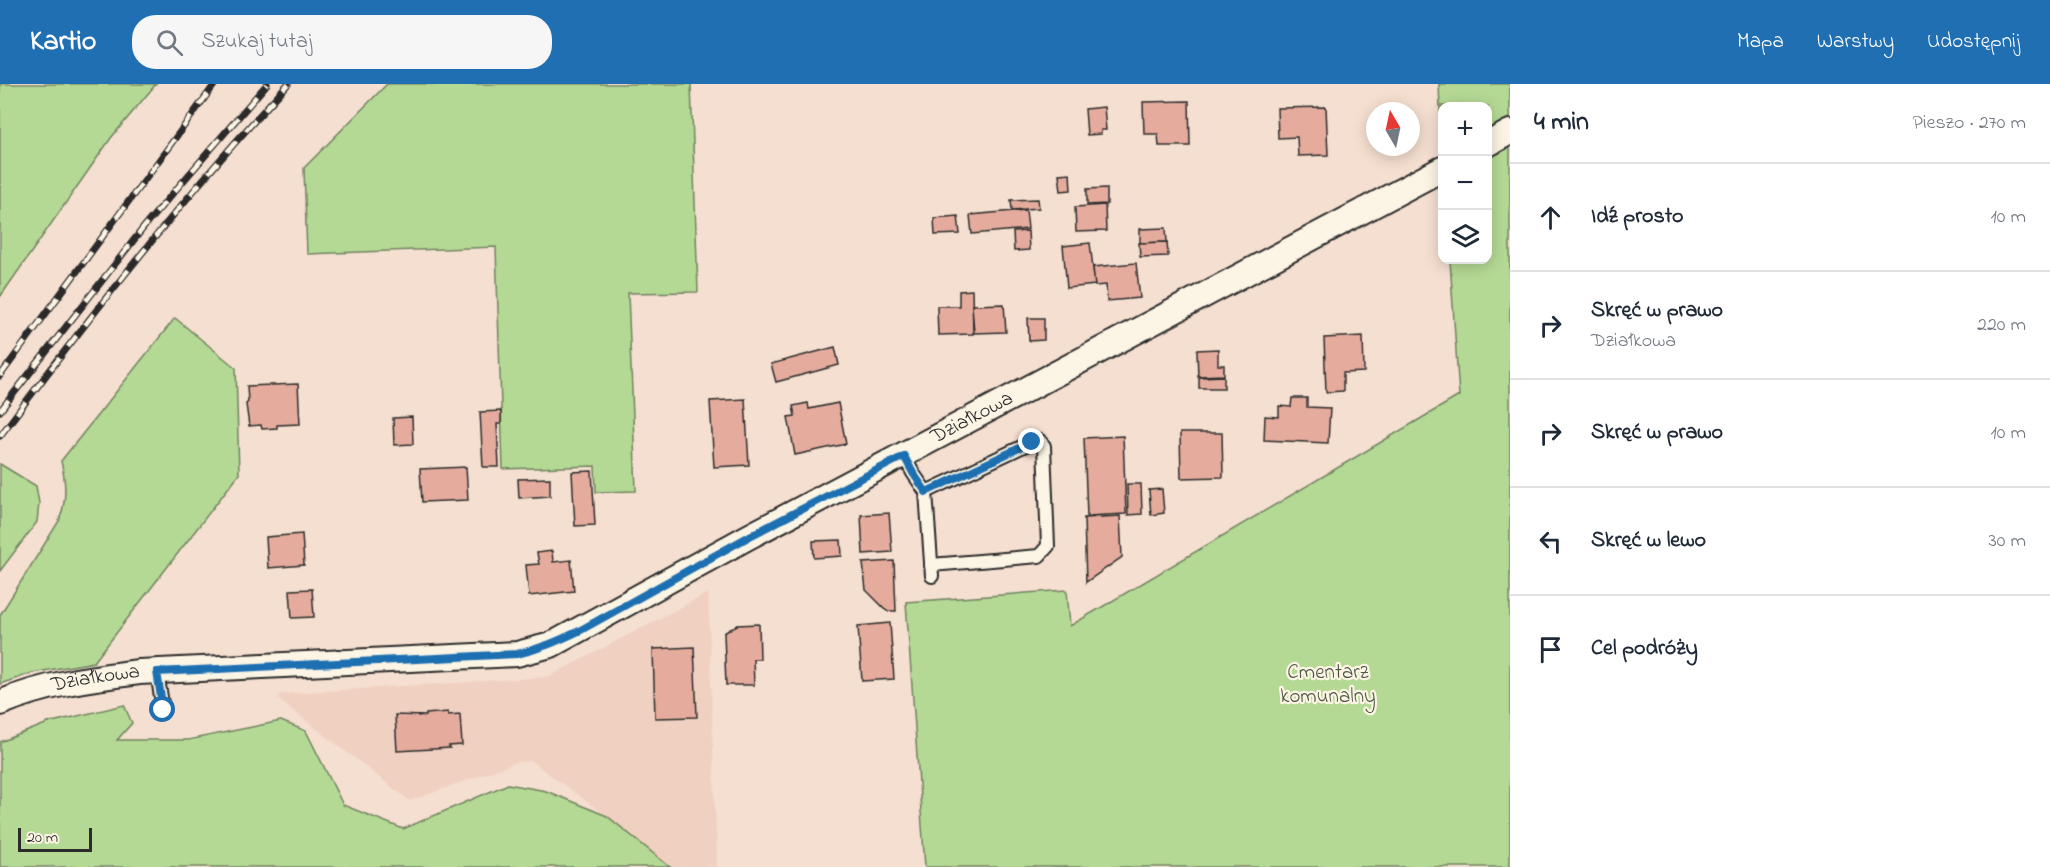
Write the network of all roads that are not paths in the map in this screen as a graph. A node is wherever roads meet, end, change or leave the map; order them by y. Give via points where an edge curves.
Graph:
1 (1510, 132) edge
2 (1492, 142) edge
3 (1438, 172) edge
4 (904, 456) junction
5 (926, 492) junction
6 (157, 672) junction
7 (0, 702) edge
8 (163, 710) dead end

1 - 2 street
3 - 4 street, Działkowa
4 - 5 lane
4 - 6 street, Działkowa via 579,631 534,650 517,654
5 - 5 lane via 931,570 1039,555 1048,546 1044,446 1040,441
6 - 7 street, Działkowa via 38,688
6 - 8 lane

